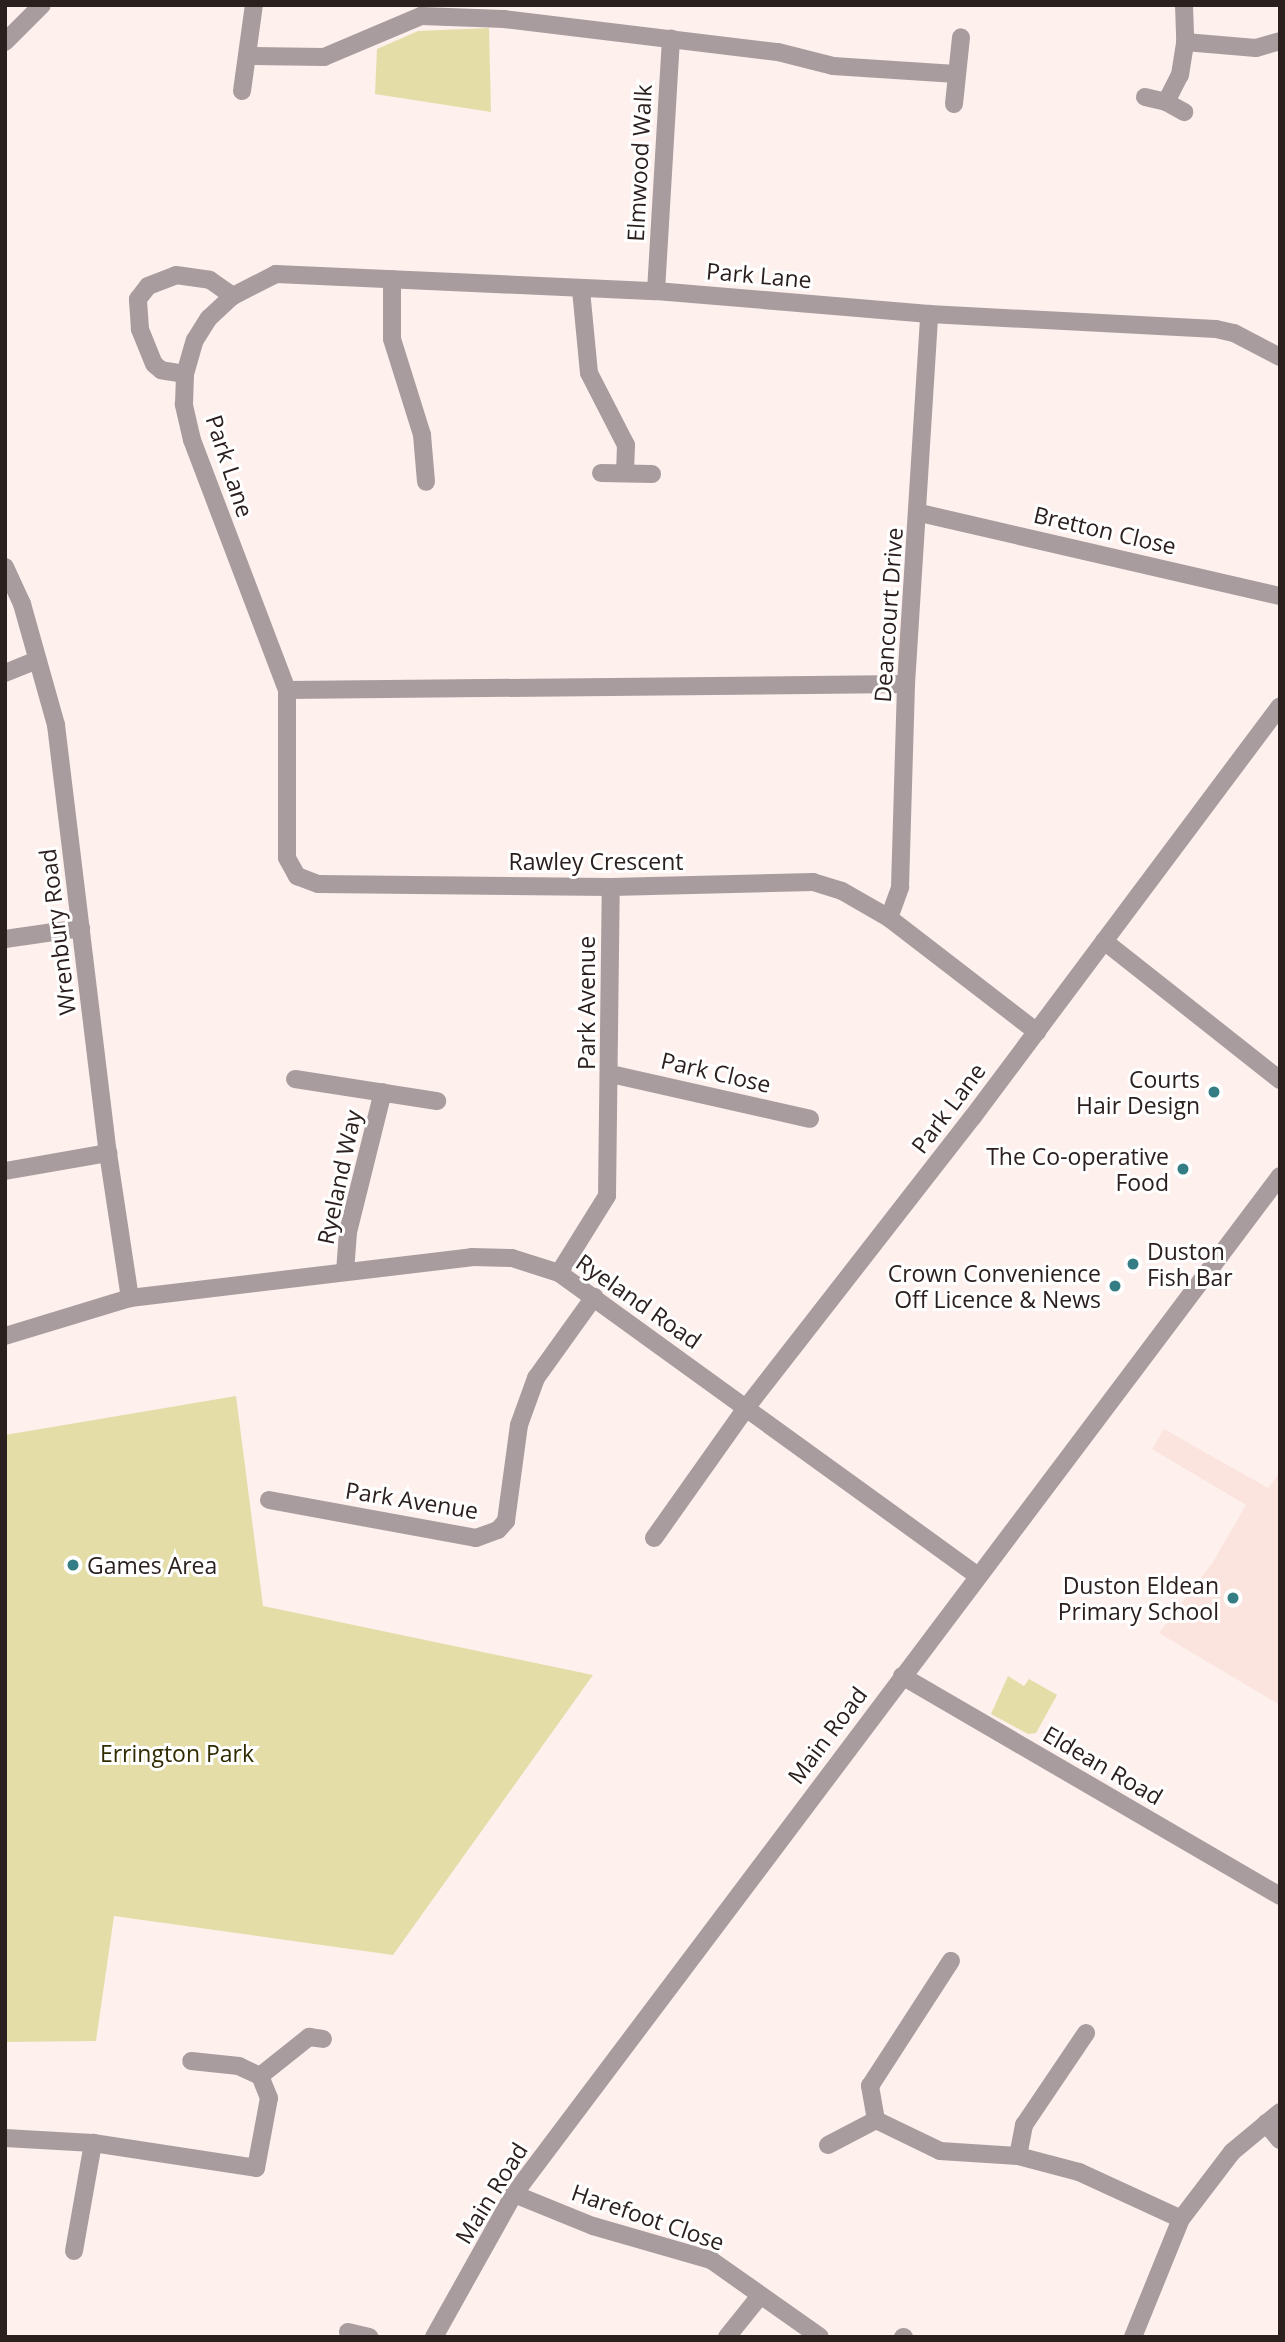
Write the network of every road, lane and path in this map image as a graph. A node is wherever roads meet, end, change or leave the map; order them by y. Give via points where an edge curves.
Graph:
1 (42, 5) edge
2 (254, 5) edge
3 (1184, 5) edge
4 (961, 37) dead end
5 (671, 38) junction
6 (1280, 41) edge
7 (5, 42) edge
8 (1185, 42) junction
9 (250, 56) junction
10 (956, 74) junction
11 (242, 91) dead end
12 (1145, 97) dead end
13 (1166, 102) junction
14 (954, 104) dead end
15 (1184, 113) dead end
16 (392, 279) junction
17 (582, 290) junction
18 (656, 291) junction
19 (233, 296) junction
20 (929, 314) junction
21 (1280, 357) edge
22 (185, 374) junction
23 (601, 473) dead end
24 (625, 473) junction
25 (652, 474) dead end
26 (426, 482) dead end
27 (920, 513) junction
28 (5, 567) edge
29 (240, 572) joint
30 (1280, 596) edge
31 (38, 660) junction
32 (5, 673) edge
33 (906, 684) junction
34 (287, 690) junction
35 (1280, 706) edge
36 (611, 887) junction
37 (889, 918) junction
38 (81, 928) junction
39 (5, 939) edge
40 (1104, 942) junction
41 (1037, 1032) junction
42 (611, 1074) junction
43 (295, 1079) dead end
44 (1280, 1080) edge
45 (383, 1092) junction
46 (437, 1101) dead end
47 (810, 1119) dead end
48 (108, 1153) junction
49 (5, 1171) edge
50 (1280, 1176) edge
51 (345, 1272) junction
52 (559, 1273) junction
53 (594, 1297) junction
54 (130, 1298) junction
55 (5, 1336) edge
56 (746, 1408) junction
57 (269, 1500) dead end
58 (654, 1538) dead end
59 (978, 1576) junction
60 (902, 1676) junction
61 (1280, 1896) edge
62 (951, 1961) dead end
63 (1086, 2033) dead end
64 (323, 2039) dead end
65 (191, 2061) dead end
66 (260, 2076) junction
67 (1273, 2117) edge
68 (876, 2120) junction
69 (5, 2138) edge
70 (1280, 2140) edge
71 (93, 2143) junction
72 (828, 2145) dead end
73 (1018, 2156) junction
74 (514, 2194) junction
75 (1181, 2219) junction
76 (74, 2251) dead end
77 (760, 2297) junction
78 (348, 2332) dead end
79 (369, 2337) edge
80 (435, 2337) edge
81 (727, 2337) edge
82 (820, 2337) edge
83 (1132, 2337) edge

1 - 7 street
2 - 9 street
3 - 8 street
4 - 10 street
5 - 9 street via 504,19 421,16 324,57
5 - 10 street via 778,52 833,66
5 - 18 street, Elmwood Walk
6 - 8 street via 1256,48
8 - 13 street via 1180,75
9 - 11 street
10 - 14 street
12 - 13 street
13 - 15 street
16 - 17 street, Park Lane
16 - 19 street, Park Lane via 276,274
16 - 26 street via 392,340 422,435
17 - 18 street, Park Lane
17 - 24 street via 589,373 626,445
18 - 20 street, Park Lane
19 - 22 street, Park Lane via 202,329
19 - 22 street via 210,280 176,275 148,286 138,299 140,329 154,364 161,370
20 - 21 street, Park Lane via 1216,329 1234,333
20 - 27 street, Deancourt Drive
22 - 29 street, Park Lane via 184,404 192,440
23 - 24 street
24 - 25 street
27 - 30 street, Bretton Close
27 - 33 street, Deancourt Drive
28 - 31 street, Wrenbury Road
29 - 34 street, Rawley Crescent
31 - 32 street
31 - 38 street, Wrenbury Road via 56,725
33 - 34 street
33 - 37 street, Deancourt Drive via 900,887
34 - 36 street, Rawley Crescent via 287,858 298,876 318,884
35 - 40 street, Park Lane
36 - 37 street, Rawley Crescent via 813,882 842,891
36 - 42 street, Park Avenue
37 - 41 street, Rawley Crescent
38 - 39 street
38 - 48 street, Wrenbury Road
40 - 41 street, Park Lane
40 - 44 street
41 - 56 street, Park Lane
42 - 47 street, Park Close
42 - 52 street, Park Avenue via 607,1196
43 - 45 street, Ryeland Way
45 - 46 street, Ryeland Way
45 - 51 street, Ryeland Way via 348,1232
48 - 49 street
48 - 54 street, Wrenbury Road
50 - 59 street, Main Road
51 - 52 street, Ryeland Road via 472,1257 512,1258
51 - 54 street, Ryeland Road
52 - 53 street, Ryeland Road
53 - 56 street, Ryeland Road
53 - 57 street, Park Avenue via 536,1378 519,1425 506,1521 498,1530 476,1538
54 - 55 street, Ryeland Road
56 - 58 street, Park Lane
56 - 59 street, Ryeland Road
59 - 60 street, Main Road
60 - 61 street, Eldean Road
60 - 74 street, Main Road
62 - 68 street via 870,2086
63 - 73 street via 1024,2125
64 - 66 street via 309,2037
65 - 66 street via 239,2066
66 - 71 street via 269,2098 256,2168
67 - 70 street
67 - 75 street via 1208,2179
68 - 72 street
68 - 73 street via 940,2151
69 - 71 street
71 - 76 street
73 - 75 street via 1079,2172
74 - 77 street, Harefoot Close via 593,2226 711,2260
74 - 80 street, Main Road
75 - 83 street
77 - 81 street
77 - 82 street, Harefoot Close
78 - 79 street

